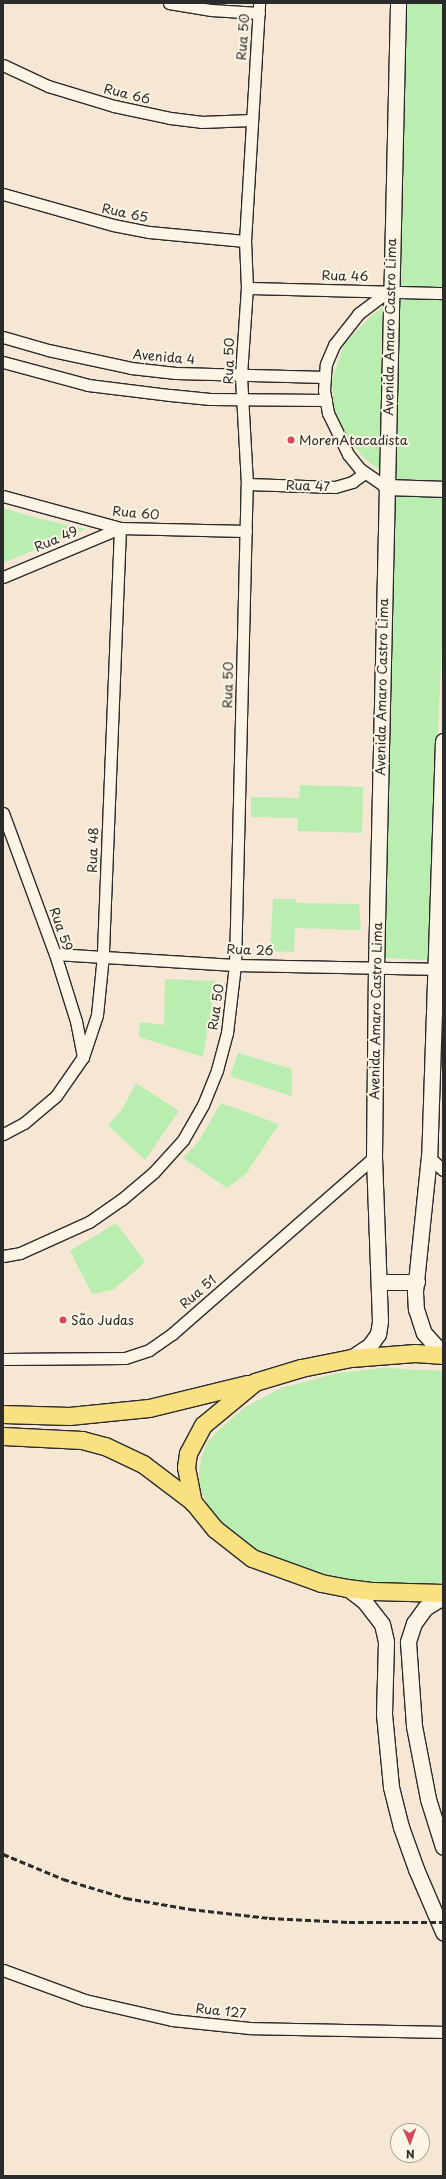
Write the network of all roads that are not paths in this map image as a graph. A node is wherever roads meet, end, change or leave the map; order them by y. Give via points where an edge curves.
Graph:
1 (168, 3) edge
2 (398, 3) edge
3 (259, 8) edge
4 (3, 65) edge
5 (251, 120) junction
6 (4, 197) edge
7 (245, 241) junction
8 (247, 288) junction
9 (390, 290) junction
10 (443, 293) edge
11 (3, 337) edge
12 (3, 362) edge
13 (241, 376) junction
14 (325, 378) junction
15 (243, 398) junction
16 (326, 400) junction
17 (365, 473) junction
18 (247, 484) junction
19 (386, 487) junction
20 (443, 488) edge
21 (3, 496) edge
22 (120, 528) junction
23 (246, 531) junction
24 (3, 576) edge
25 (443, 741) edge
26 (3, 813) edge
27 (55, 954) junction
28 (102, 955) junction
29 (235, 964) junction
30 (376, 967) junction
31 (440, 969) edge
32 (83, 1057) junction
33 (3, 1134) edge
34 (374, 1157) junction
35 (429, 1157) junction
36 (443, 1170) edge
37 (3, 1256) edge
38 (380, 1282) junction
39 (416, 1282) junction
40 (443, 1354) edge
41 (351, 1358) junction
42 (3, 1359) edge
43 (255, 1382) junction
44 (3, 1414) edge
45 (3, 1436) edge
46 (193, 1502) junction
47 (347, 1588) junction
48 (443, 1593) edge
49 (443, 1597) edge
50 (443, 1847) edge
51 (443, 1932) edge
52 (3, 1970) edge
53 (443, 2032) edge

1 - 3 street via 211,10
2 - 9 street, Avenida Amaro Castro Lima
3 - 5 street, Rua 50
4 - 5 street, Rua 66 via 48,86 128,109 201,122
5 - 7 street, Rua 50
6 - 7 street, Rua 65 via 120,227
7 - 8 street, Rua 50
8 - 9 street, Rua 46 via 365,292
8 - 13 street, Rua 50
9 - 10 street, Rua 46
9 - 14 street via 358,314 345,328 326,364
9 - 19 street, Avenida Amaro Castro Lima
11 - 13 street, Avenida 4 via 56,352 131,368
12 - 15 street via 88,385 210,399
13 - 14 street, Avenida 4
13 - 15 street, Rua 50
14 - 16 street
15 - 16 street
15 - 18 street, Rua 50
16 - 17 street via 336,434 348,454
17 - 18 street, Rua 47 via 352,482 335,487
17 - 19 street
18 - 23 street, Rua 50
19 - 20 street
19 - 30 street, Avenida Amaro Castro Lima
21 - 22 street, Rua 60
22 - 23 street, Rua 60
22 - 24 street, Rua 49
22 - 28 street, Rua 48
23 - 29 street, Rua 50
25 - 31 street
26 - 27 street, Rua 59
27 - 28 street, Rua 26
27 - 32 street, Rua 59 via 76,1021
28 - 29 street, Rua 26
28 - 32 street, Rua 48 via 97,1015
29 - 30 street, Rua 26
29 - 37 street, Rua 50 via 227,1033 217,1070 203,1105 183,1140 154,1172 121,1200 89,1222 27,1250
30 - 31 street, Rua 26
30 - 34 street, Avenida Amaro Castro Lima
31 - 35 street via 430,1067
32 - 33 street, Rua 48 via 56,1096 24,1124
34 - 38 street, Avenida Amaro Castro Lima
34 - 42 street, Rua 51 via 172,1334 149,1350 125,1358
35 - 36 street
35 - 39 street
38 - 39 street
38 - 41 street, Avenida Amaro Castro Lima via 378,1334 370,1345
39 - 40 street via 416,1309 419,1322 431,1343
40 - 41 main road via 415,1353
41 - 43 main road via 301,1368
43 - 44 main road via 149,1408 69,1416
43 - 46 main road via 209,1418 195,1436 186,1467
45 - 46 main road via 82,1440 105,1446 144,1464
46 - 47 main road via 214,1529 252,1558 321,1583
47 - 48 main road via 373,1592
47 - 51 street via 364,1601 382,1624 386,1642 384,1721 391,1787 413,1862
49 - 50 street via 425,1608 414,1623 408,1642 414,1726 428,1799
52 - 53 street, Rua 127 via 122,2011 172,2020 250,2028

